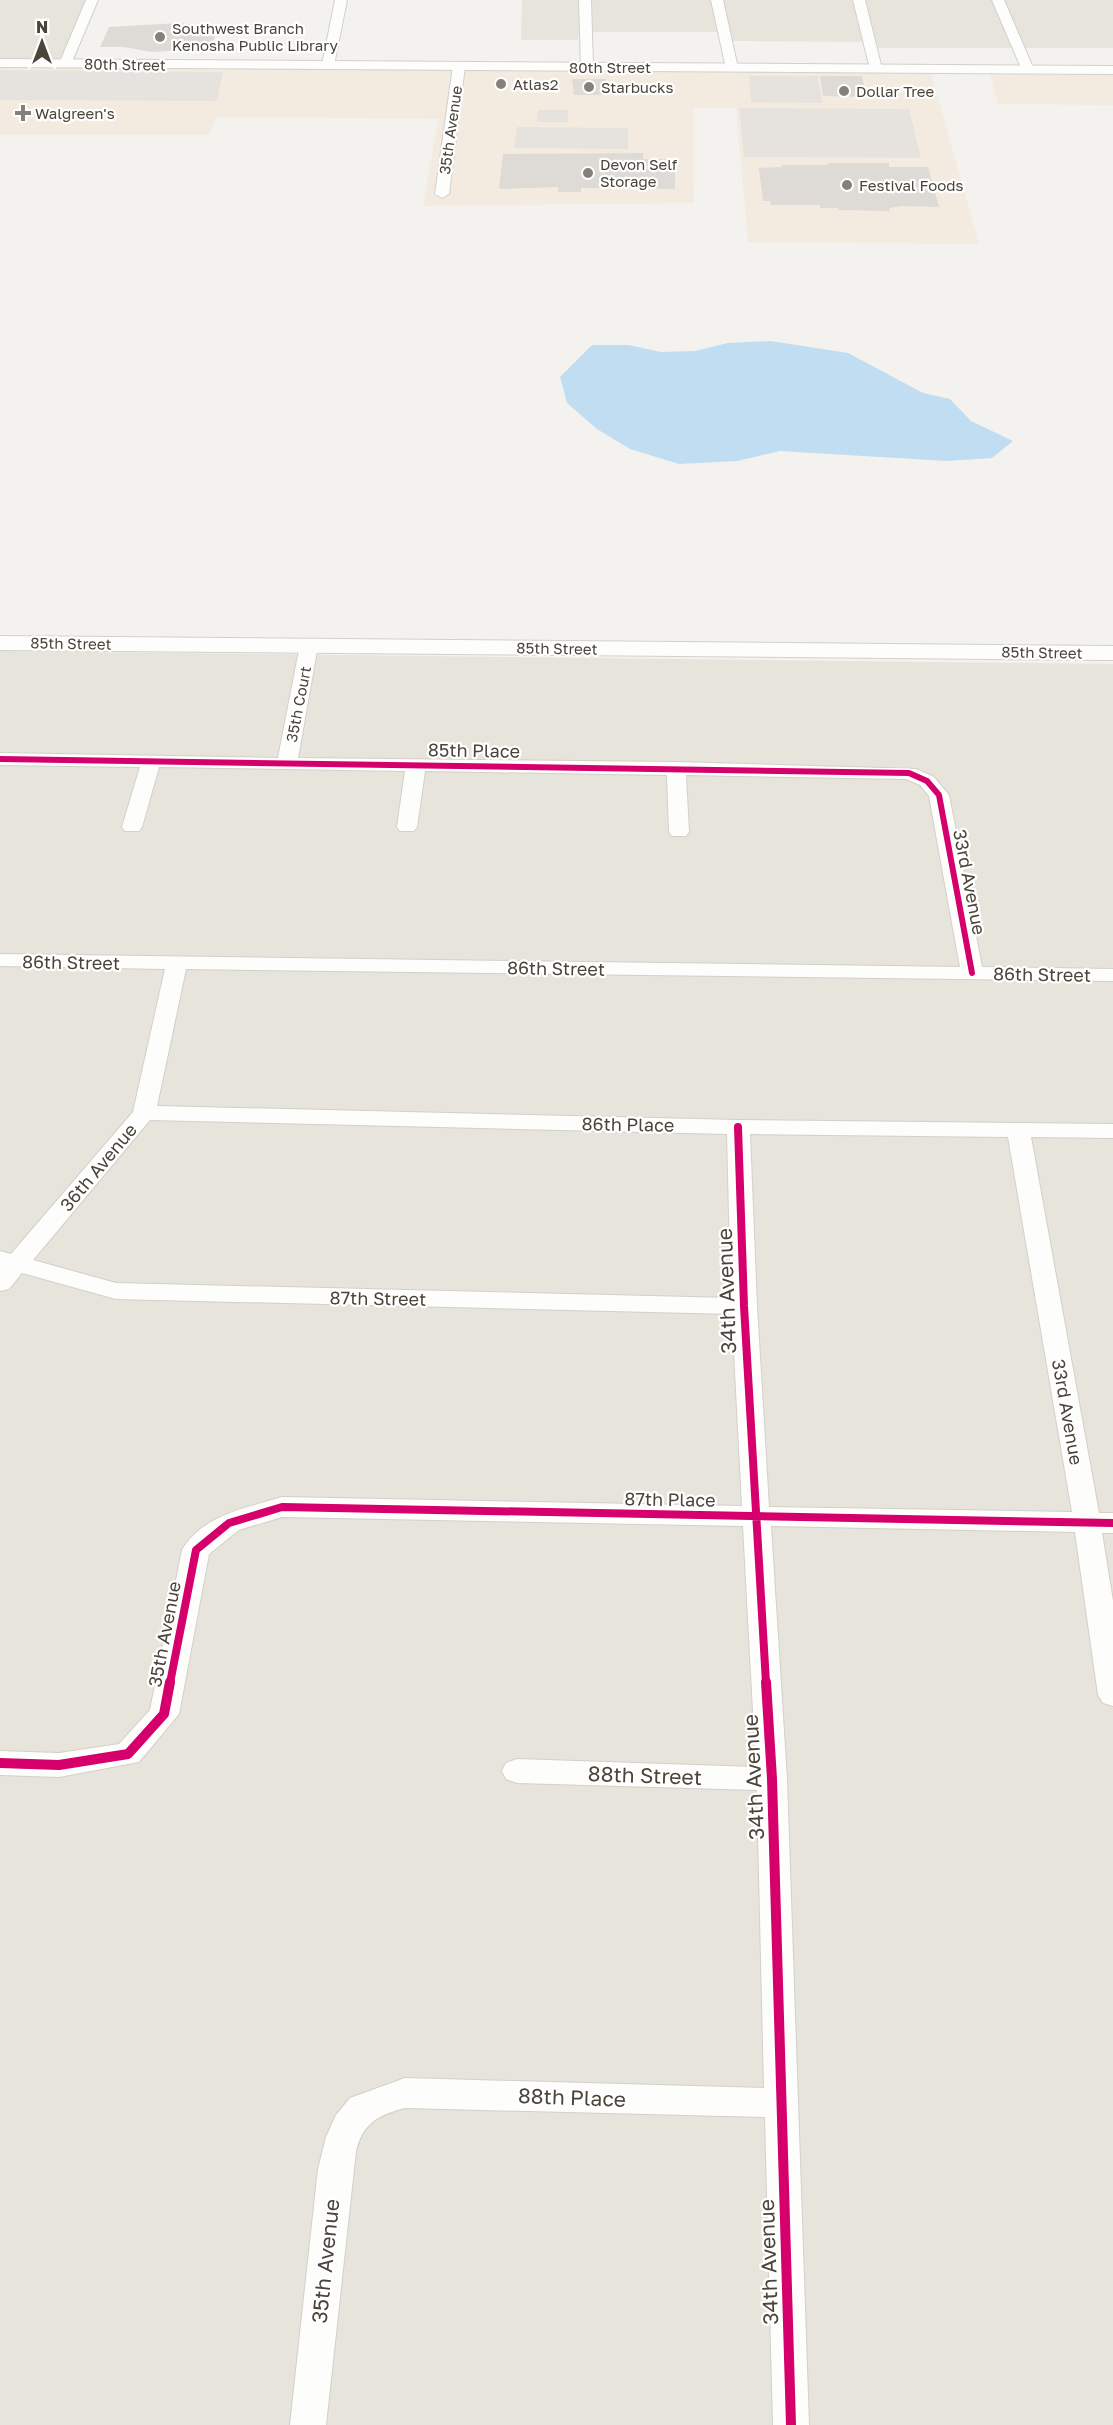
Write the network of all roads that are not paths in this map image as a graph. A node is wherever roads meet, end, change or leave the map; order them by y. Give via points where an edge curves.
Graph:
1 (92, 0) edge
2 (341, 0) edge
3 (585, 0) edge
4 (717, 0) edge
5 (859, 0) edge
6 (998, 0) edge
7 (0, 63) edge
8 (65, 64) junction
9 (328, 65) junction
10 (459, 66) junction
11 (587, 67) junction
12 (732, 68) junction
13 (876, 69) junction
14 (1028, 70) junction
15 (1113, 70) edge
16 (442, 194) dead end
17 (0, 643) edge
18 (309, 645) junction
19 (1113, 653) edge
20 (0, 759) edge
21 (151, 761) junction
22 (287, 763) junction
23 (416, 765) junction
24 (676, 768) junction
25 (939, 795) joint
26 (132, 827) dead end
27 (407, 827) dead end
28 (679, 832) dead end
29 (0, 960) edge
30 (177, 963) junction
31 (972, 973) junction
32 (1113, 975) edge
33 (144, 1113) junction
34 (738, 1127) junction
35 (1018, 1129) junction
36 (1113, 1131) edge
37 (8, 1262) edge
38 (0, 1283) edge
39 (744, 1306) junction
40 (755, 1515) junction
41 (1100, 1522) edge
42 (229, 1523) joint
43 (1113, 1695) edge
44 (0, 1763) edge
45 (517, 1771) dead end
46 (772, 1779) junction
47 (781, 2103) junction
48 (364, 2105) joint
49 (308, 2425) edge
50 (791, 2425) edge

1 - 8 street
2 - 9 street
3 - 11 street
4 - 12 street
5 - 13 street
6 - 14 street
7 - 8 street, 80th Street
8 - 9 street, 80th Street
9 - 10 street, 80th Street
10 - 11 street, 80th Street
10 - 16 street, 35th Avenue
11 - 12 street, 80th Street
12 - 13 street, 80th Street
13 - 14 street, 80th Street
14 - 15 street, 80th Street
17 - 18 street, 85th Street
18 - 19 street, 85th Street
18 - 22 street, 35th Court
20 - 21 street, 85th Place
21 - 22 street, 85th Place
21 - 26 street
22 - 23 street, 85th Place
23 - 24 street, 85th Place
23 - 27 street
24 - 25 street, 85th Place via 909,773 927,781
24 - 28 street
25 - 31 street, 33rd Avenue
29 - 30 street, 86th Street
30 - 31 street, 86th Street
30 - 33 street, 36th Avenue
31 - 32 street, 86th Street
33 - 34 street, 86th Place
33 - 37 street, 36th Avenue
34 - 35 street, 86th Place
34 - 39 street, 34th Avenue
35 - 36 street, 86th Place
35 - 41 street, 33rd Avenue
37 - 38 street, 36th Avenue
37 - 39 street, 87th Street via 116,1291
39 - 40 street, 34th Avenue
40 - 41 street, 87th Place
40 - 42 street, 87th Place via 282,1507
40 - 46 street, 34th Avenue
41 - 43 street, 33rd Avenue
42 - 44 street, 35th Avenue via 196,1550 164,1714 128,1754 59,1765
45 - 46 street, 88th Street
46 - 47 street, 34th Avenue
47 - 48 street, 88th Place via 405,2093
47 - 50 street, 34th Avenue
48 - 49 street, 35th Avenue via 347,2123 335,2169

